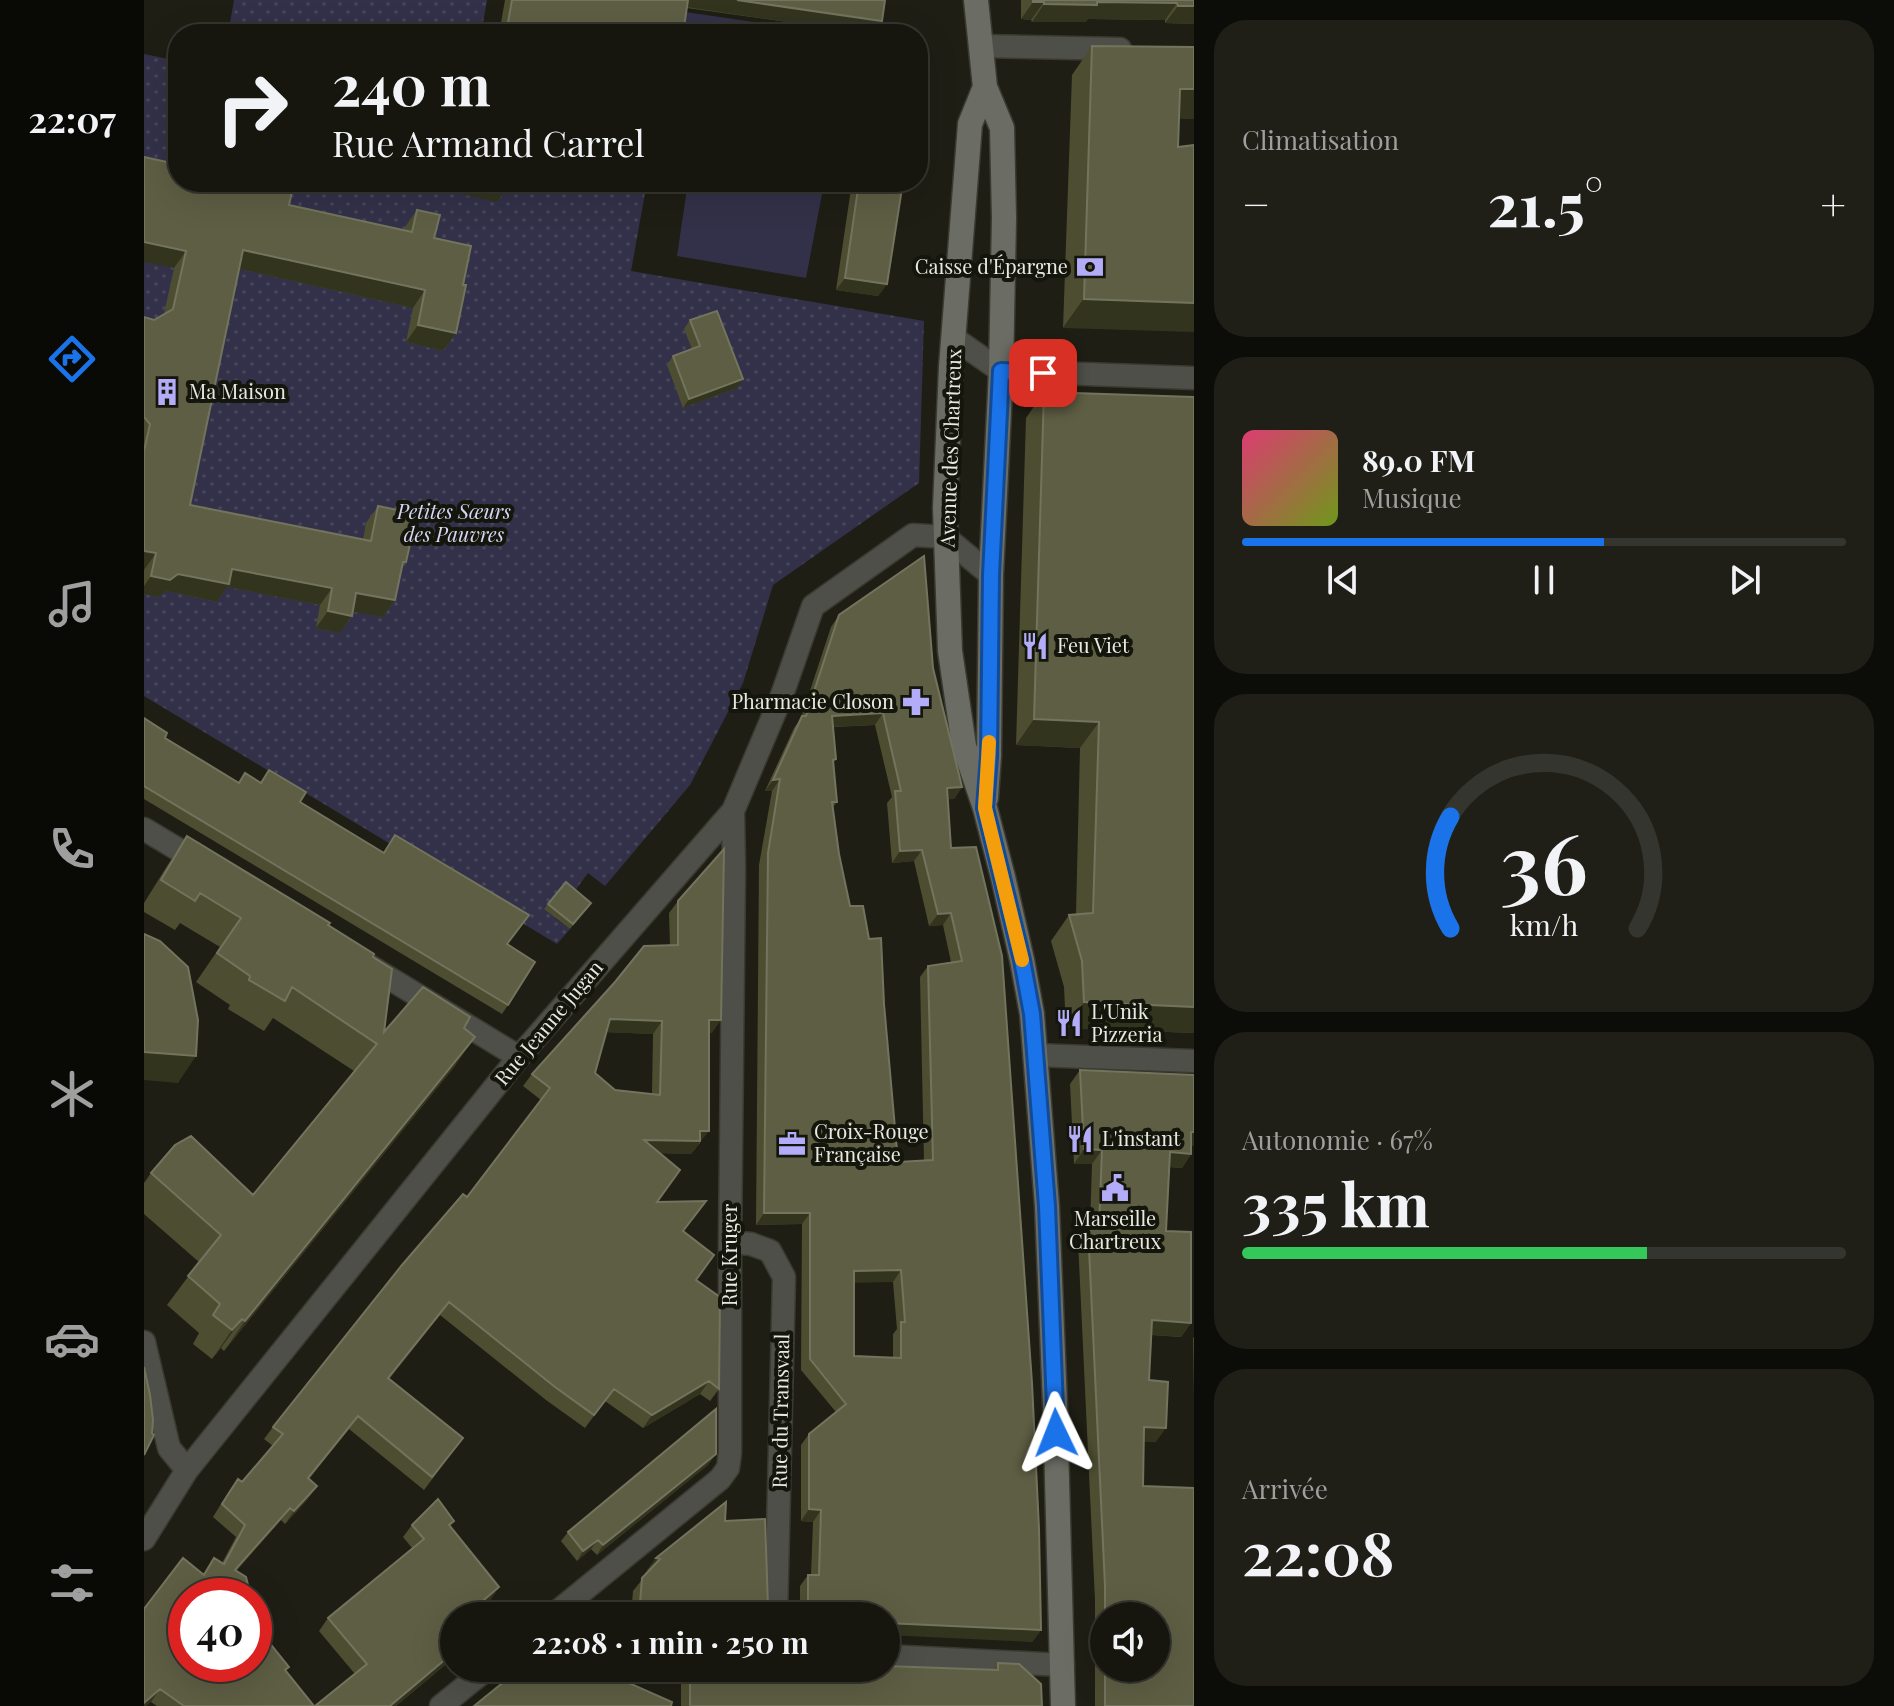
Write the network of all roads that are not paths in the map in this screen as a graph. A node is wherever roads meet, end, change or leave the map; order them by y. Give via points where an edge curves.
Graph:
1 (976, 0) edge
2 (981, 46) junction
3 (1148, 50) edge
4 (985, 87) junction
5 (955, 339) junction
6 (1001, 371) junction
7 (1194, 378) edge
8 (945, 537) junction
9 (991, 575) junction
10 (985, 808) junction
11 (733, 811) junction
12 (144, 829) edge
13 (224, 878) edge
14 (345, 951) edge
15 (1035, 1055) junction
16 (519, 1057) junction
17 (1194, 1061) edge
18 (730, 1242) junction
19 (144, 1342) edge
20 (187, 1470) junction
21 (144, 1539) edge
22 (569, 1602) edge
23 (776, 1602) edge
24 (900, 1657) edge
25 (1063, 1665) junction
26 (471, 1682) edge
27 (441, 1706) edge
28 (1063, 1706) edge

1 - 2 street, Avenue des Chartreux
2 - 3 street
2 - 4 street, Avenue des Chartreux
4 - 5 street, Avenue des Chartreux via 970,124
4 - 6 street, Avenue des Chartreux via 1002,128
5 - 6 street
5 - 8 street, Avenue des Chartreux
6 - 7 street
6 - 9 street, Avenue des Chartreux
8 - 9 street
8 - 10 street, Avenue des Chartreux via 950,651 964,746
8 - 11 street, Rue Jeanne Jugan via 913,535 813,606
9 - 10 street, Avenue des Chartreux
10 - 15 street, Avenue des Chartreux via 1022,960
11 - 16 street, Rue Jeanne Jugan
11 - 18 street, Rue Kruger
12 - 13 street
14 - 16 street
15 - 17 street
15 - 25 street, Avenue des Chartreux via 1047,1206
16 - 20 street, Rue Jeanne Jugan
18 - 22 street, Rue Kruger via 728,1468
18 - 23 street, Rue du Transvaal via 770,1251 784,1277
19 - 20 street via 169,1448
20 - 21 street, Rue Jeanne Jugan
24 - 25 street
25 - 28 street, Avenue des Chartreux
26 - 27 street

